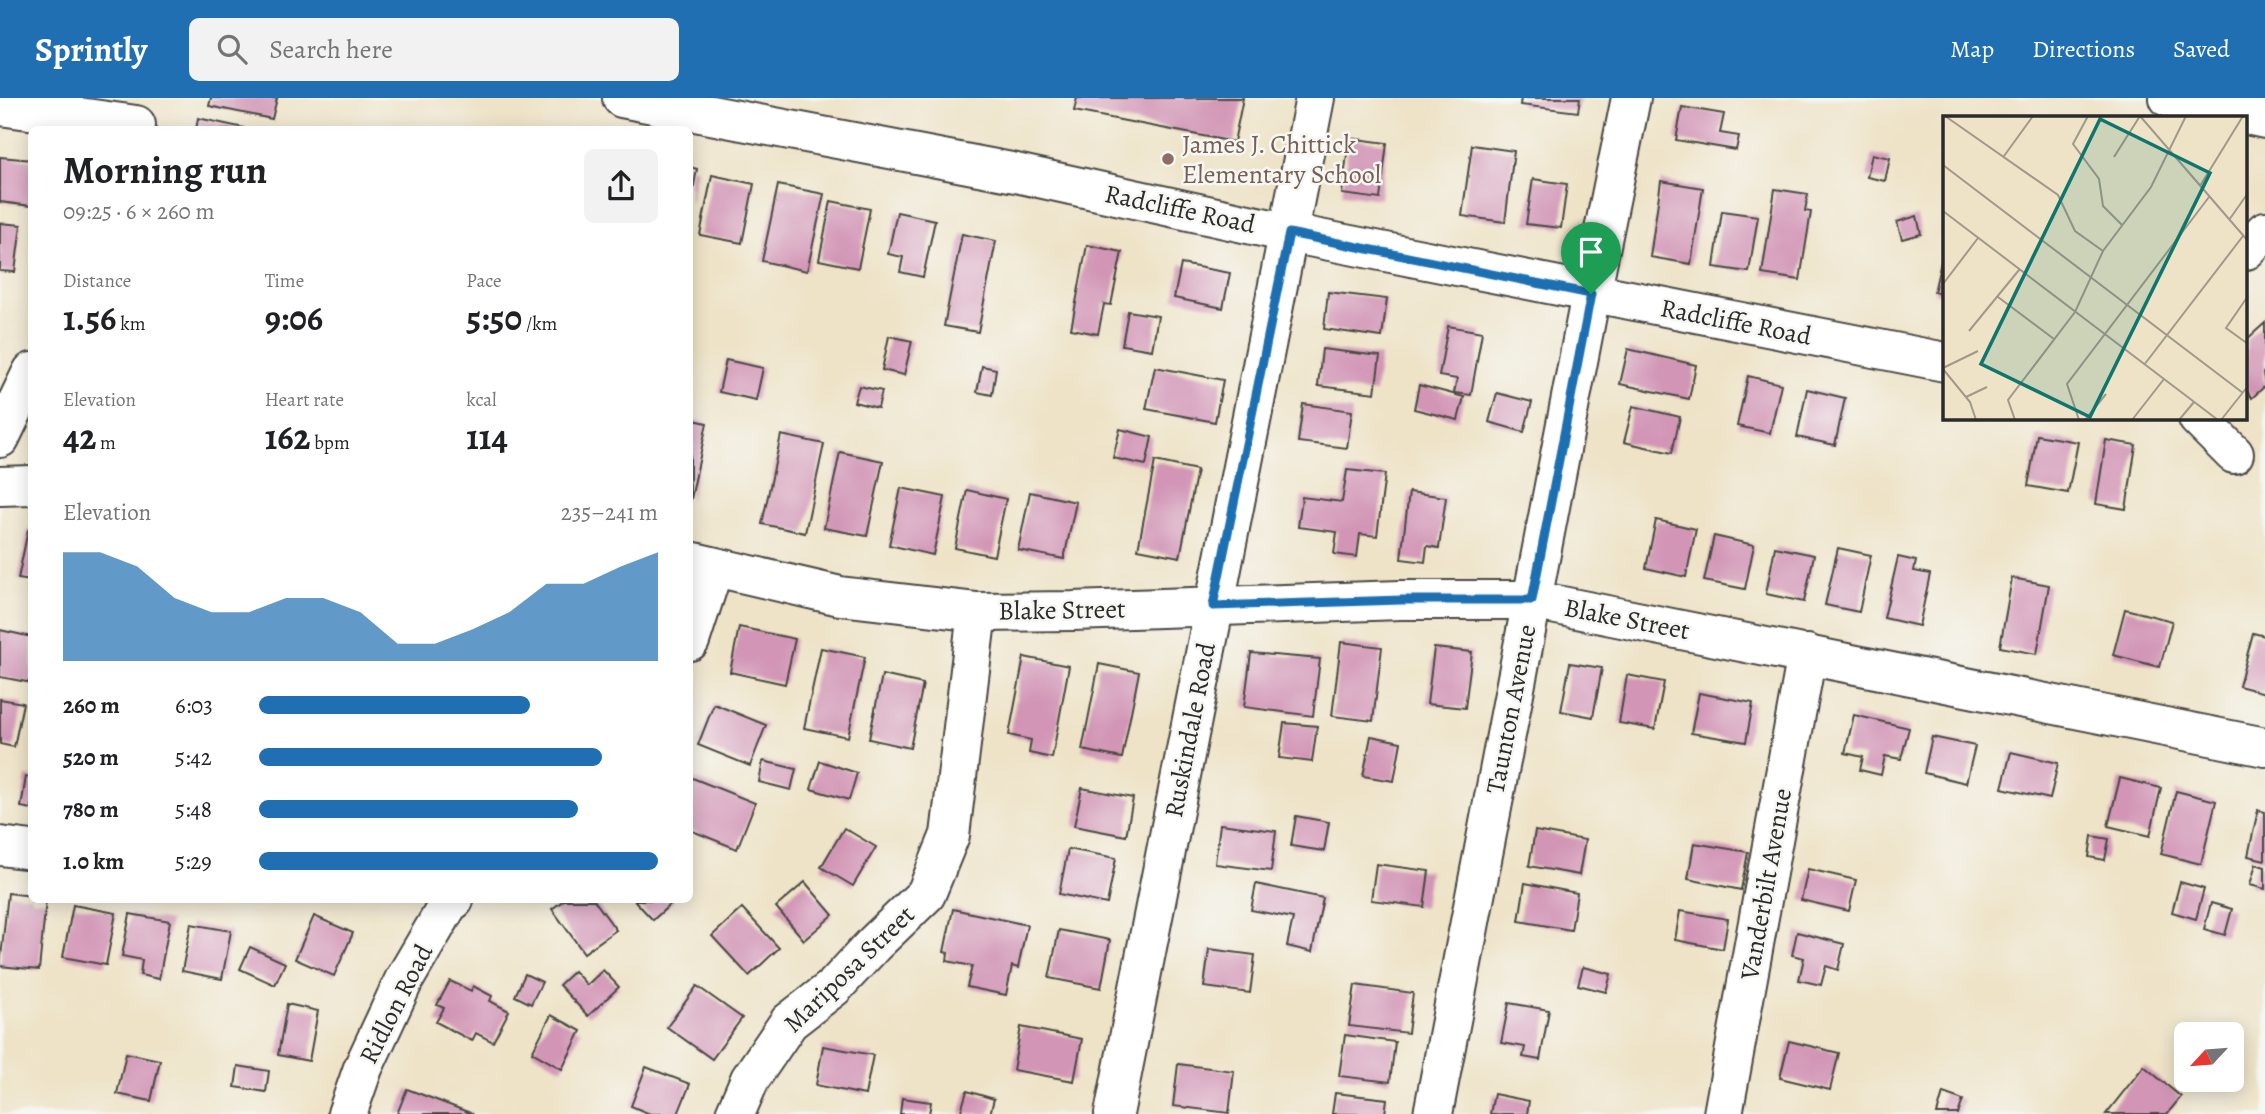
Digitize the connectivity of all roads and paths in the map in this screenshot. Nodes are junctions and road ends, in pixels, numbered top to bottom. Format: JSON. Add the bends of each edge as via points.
{"nodes":[{"id":1,"x":622,"y":98,"type":"edge"},
{"id":2,"x":1315,"y":98,"type":"edge"},
{"id":3,"x":1631,"y":98,"type":"edge"},
{"id":4,"x":2169,"y":98,"type":"edge"},
{"id":5,"x":0,"y":106,"type":"edge"},
{"id":6,"x":140,"y":117,"type":"edge"},
{"id":7,"x":2265,"y":119,"type":"edge"},
{"id":8,"x":2265,"y":231,"type":"edge"},
{"id":9,"x":1289,"y":233,"type":"junction"},
{"id":10,"x":2248,"y":248,"type":"edge"},
{"id":11,"x":1591,"y":294,"type":"junction"},
{"id":12,"x":1943,"y":362,"type":"edge"},
{"id":13,"x":28,"y":380,"type":"edge"},
{"id":14,"x":2200,"y":420,"type":"edge"},
{"id":15,"x":0,"y":438,"type":"edge"},
{"id":16,"x":2234,"y":454,"type":"dead end"},
{"id":17,"x":28,"y":485,"type":"edge"},
{"id":18,"x":0,"y":486,"type":"edge"},
{"id":19,"x":702,"y":564,"type":"edge"},
{"id":20,"x":1532,"y":600,"type":"junction"},
{"id":21,"x":1213,"y":606,"type":"junction"},
{"id":22,"x":977,"y":612,"type":"junction"},
{"id":23,"x":693,"y":622,"type":"edge"},
{"id":24,"x":1807,"y":654,"type":"junction"},
{"id":25,"x":2265,"y":747,"type":"edge"},
{"id":26,"x":0,"y":846,"type":"edge"},
{"id":27,"x":28,"y":850,"type":"edge"},
{"id":28,"x":449,"y":903,"type":"edge"},
{"id":29,"x":347,"y":1114,"type":"edge"},
{"id":30,"x":736,"y":1114,"type":"edge"},
{"id":31,"x":1114,"y":1114,"type":"edge"},
{"id":32,"x":1433,"y":1114,"type":"edge"},
{"id":33,"x":1724,"y":1114,"type":"edge"}],
"edges":[{"from":1,"to":9,"type":"street","name":"Radcliffe Road","via":[[1016,173]]},
{"from":2,"to":9,"type":"street","name":"Ruskindale Road"},
{"from":3,"to":11,"type":"street","name":"Taunton Avenue"},
{"from":4,"to":7,"type":"street"},
{"from":5,"to":6,"type":"street"},
{"from":8,"to":10,"type":"street"},
{"from":9,"to":11,"type":"street","name":"Radcliffe Road"},
{"from":9,"to":21,"type":"street","name":"Ruskindale Road"},
{"from":11,"to":12,"type":"street","name":"Radcliffe Road"},
{"from":11,"to":20,"type":"street","name":"Taunton Avenue"},
{"from":13,"to":15,"type":"street"},
{"from":14,"to":16,"type":"street"},
{"from":17,"to":18,"type":"street"},
{"from":19,"to":22,"type":"street","name":"Blake Street","via":[[840,596]]},
{"from":19,"to":23,"type":"street"},
{"from":20,"to":21,"type":"street","name":"Blake Street"},
{"from":20,"to":24,"type":"street","name":"Blake Street"},
{"from":20,"to":32,"type":"street","name":"Taunton Avenue"},
{"from":21,"to":22,"type":"street","name":"Blake Street"},
{"from":21,"to":31,"type":"street","name":"Ruskindale Road"},
{"from":22,"to":30,"type":"street","name":"Mariposa Street","via":[[950,835],[926,894],[834,987],[789,1022],[750,1079]]},
{"from":24,"to":25,"type":"street","name":"Blake Street"},
{"from":24,"to":33,"type":"street","name":"Vanderbilt Avenue"},
{"from":26,"to":27,"type":"street"},
{"from":28,"to":29,"type":"street","name":"Ridlon Road","via":[[404,980]]}]}
